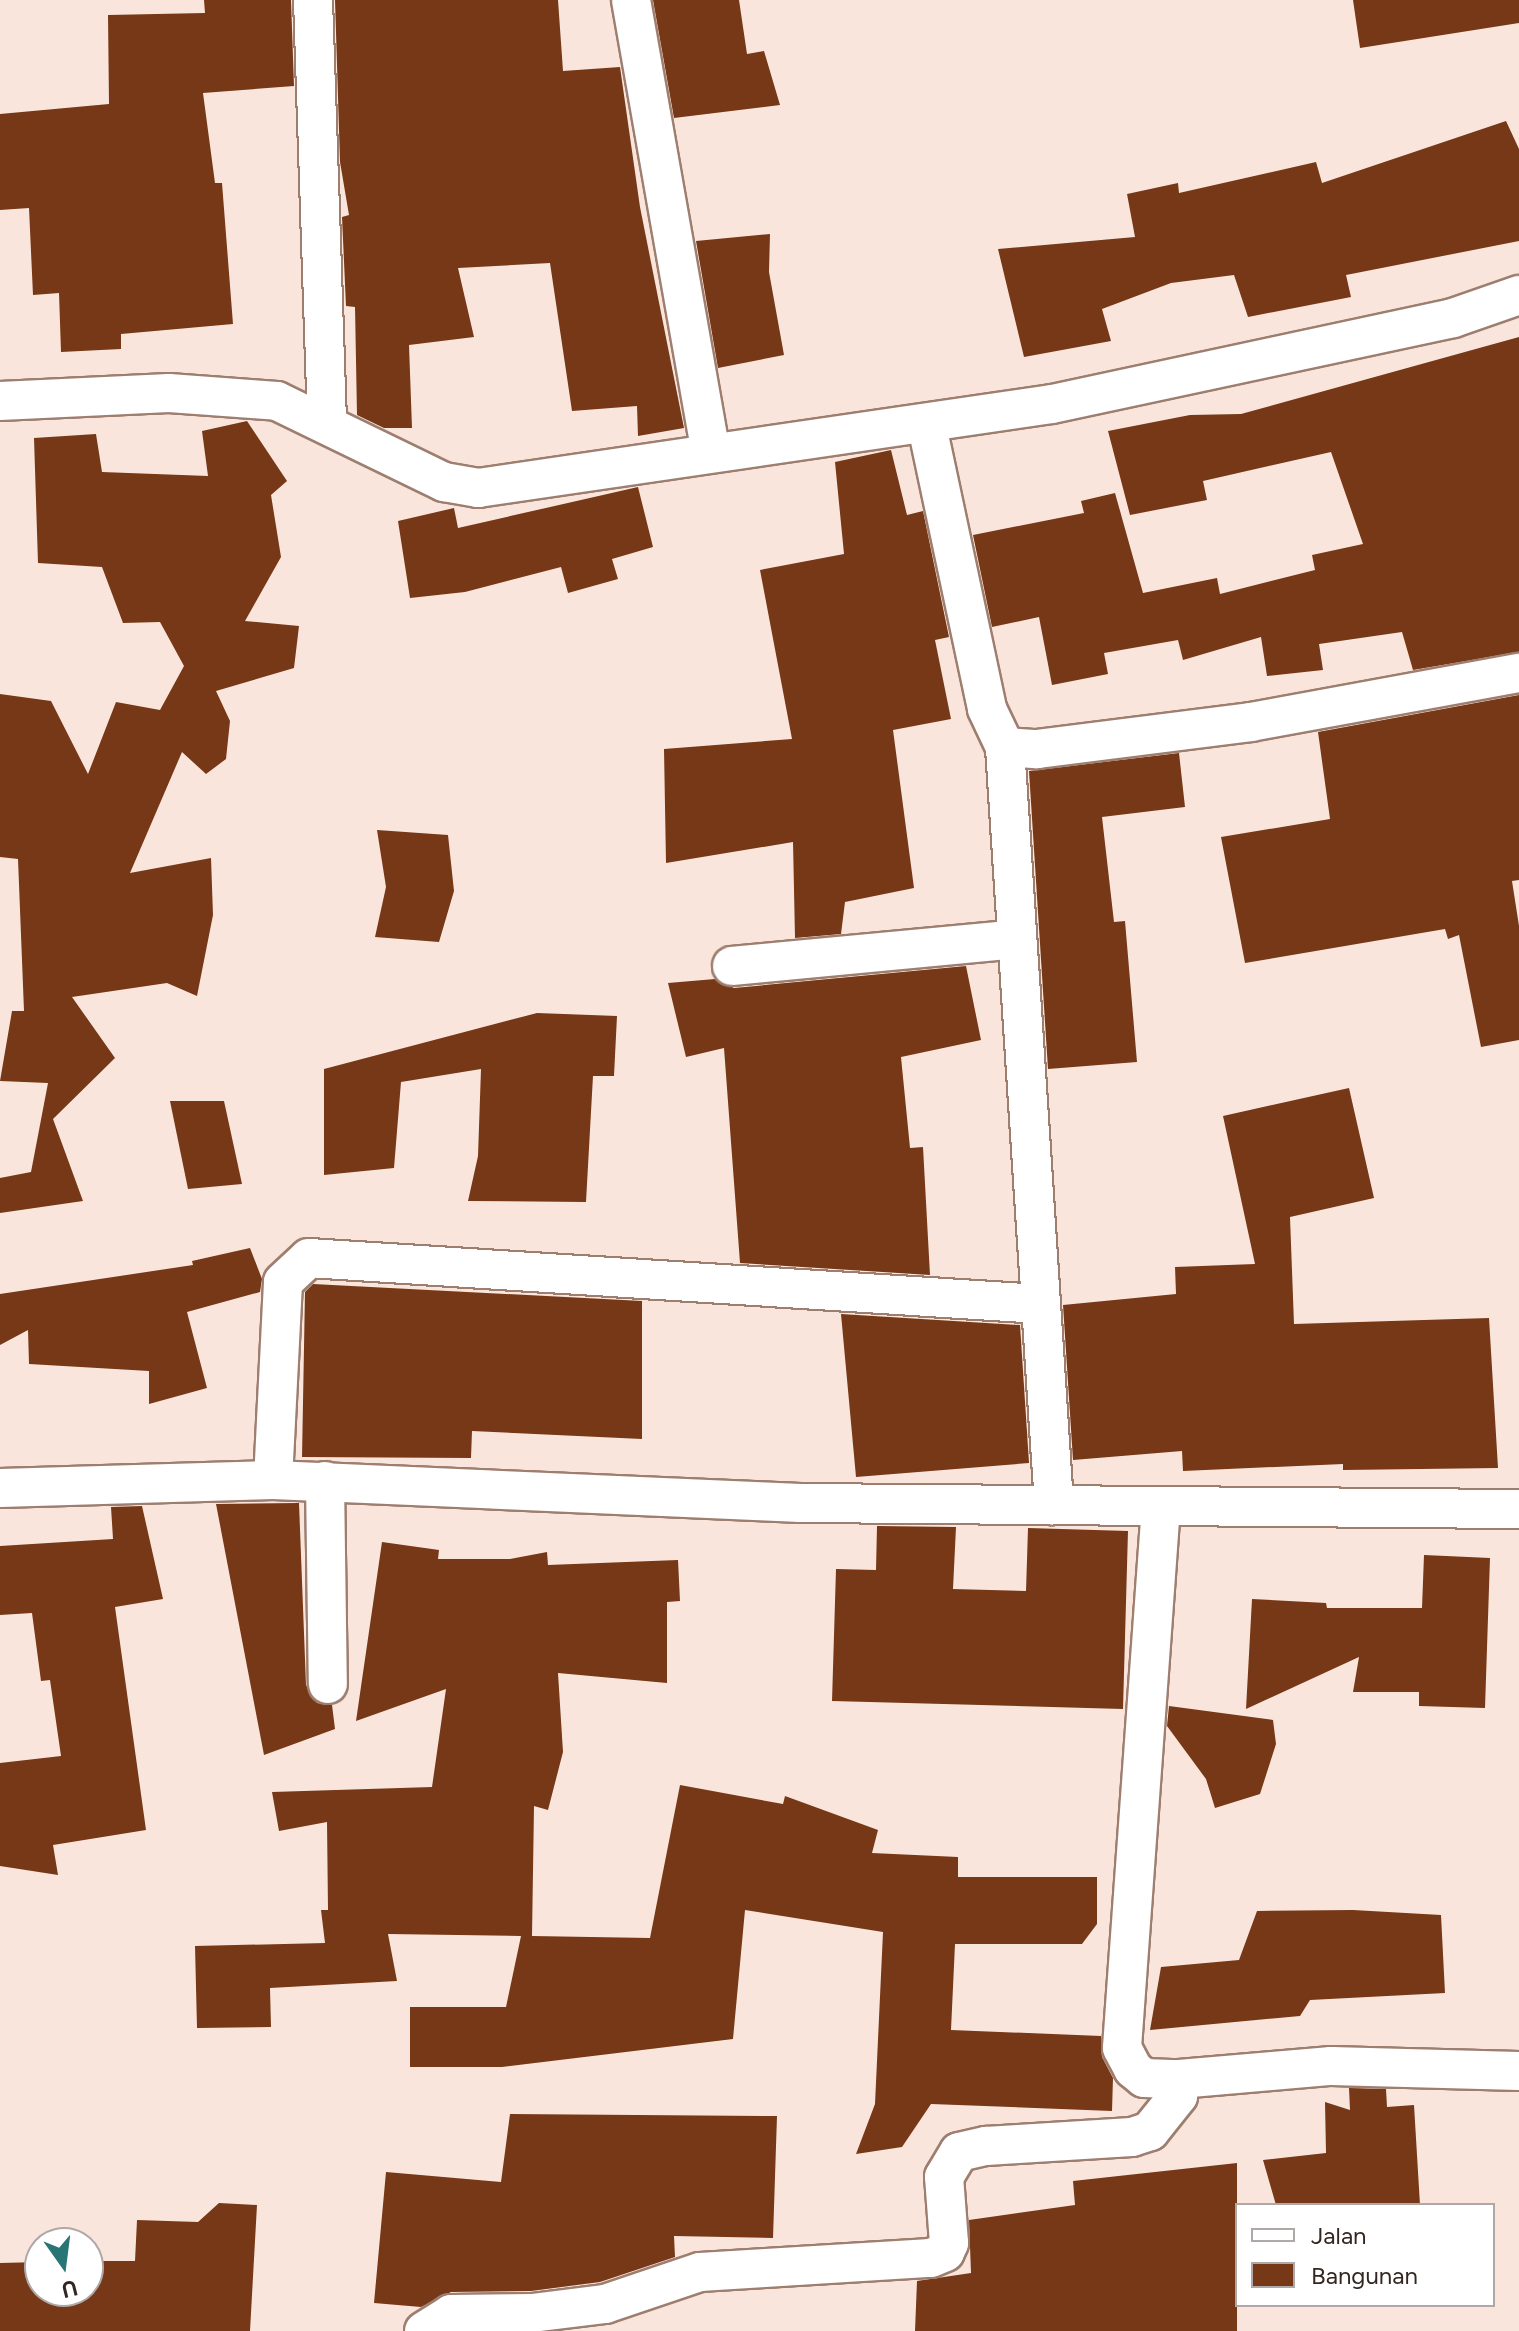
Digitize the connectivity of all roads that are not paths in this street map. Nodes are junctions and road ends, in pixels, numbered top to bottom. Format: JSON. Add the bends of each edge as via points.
{"nodes":[{"id":1,"x":313,"y":0,"type":"edge"},
{"id":2,"x":631,"y":0,"type":"edge"},
{"id":3,"x":1519,"y":295,"type":"edge"},
{"id":4,"x":0,"y":401,"type":"edge"},
{"id":5,"x":327,"y":421,"type":"junction"},
{"id":6,"x":927,"y":426,"type":"junction"},
{"id":7,"x":711,"y":452,"type":"junction"},
{"id":8,"x":1519,"y":673,"type":"edge"},
{"id":9,"x":1005,"y":747,"type":"junction"},
{"id":10,"x":1017,"y":939,"type":"junction"},
{"id":11,"x":732,"y":966,"type":"dead end"},
{"id":12,"x":1041,"y":1304,"type":"junction"},
{"id":13,"x":273,"y":1480,"type":"junction"},
{"id":14,"x":325,"y":1481,"type":"junction"},
{"id":15,"x":0,"y":1488,"type":"edge"},
{"id":16,"x":1054,"y":1505,"type":"junction"},
{"id":17,"x":1161,"y":1506,"type":"junction"},
{"id":18,"x":1519,"y":1509,"type":"edge"},
{"id":19,"x":328,"y":1684,"type":"dead end"},
{"id":20,"x":1519,"y":2071,"type":"edge"},
{"id":21,"x":1179,"y":2079,"type":"junction"},
{"id":22,"x":424,"y":2331,"type":"edge"}],
"edges":[{"from":1,"to":5,"type":"street"},
{"from":2,"to":7,"type":"street"},
{"from":3,"to":6,"type":"street","via":[[1453,318]]},
{"from":4,"to":5,"type":"street","via":[[169,393],[277,401]]},
{"from":5,"to":7,"type":"street","via":[[444,482],[478,488]]},
{"from":6,"to":7,"type":"street"},
{"from":6,"to":9,"type":"street","via":[[987,709]]},
{"from":8,"to":9,"type":"street","via":[[1251,722],[1037,749]]},
{"from":9,"to":10,"type":"street"},
{"from":10,"to":11,"type":"street"},
{"from":10,"to":12,"type":"street"},
{"from":12,"to":13,"type":"street","via":[[309,1258],[283,1282]]},
{"from":12,"to":16,"type":"street"},
{"from":13,"to":14,"type":"street"},
{"from":13,"to":15,"type":"street"},
{"from":14,"to":16,"type":"street","via":[[800,1503]]},
{"from":14,"to":19,"type":"street"},
{"from":16,"to":17,"type":"street"},
{"from":17,"to":18,"type":"street"},
{"from":17,"to":21,"type":"street","via":[[1122,2048],[1144,2078]]},
{"from":20,"to":21,"type":"street","via":[[1331,2066]]},
{"from":21,"to":22,"type":"street","via":[[1178,2096],[1150,2131],[1093,2142],[959,2152],[944,2177],[949,2243],[945,2252],[931,2258],[700,2272],[605,2304],[532,2313],[451,2314]]}]}
